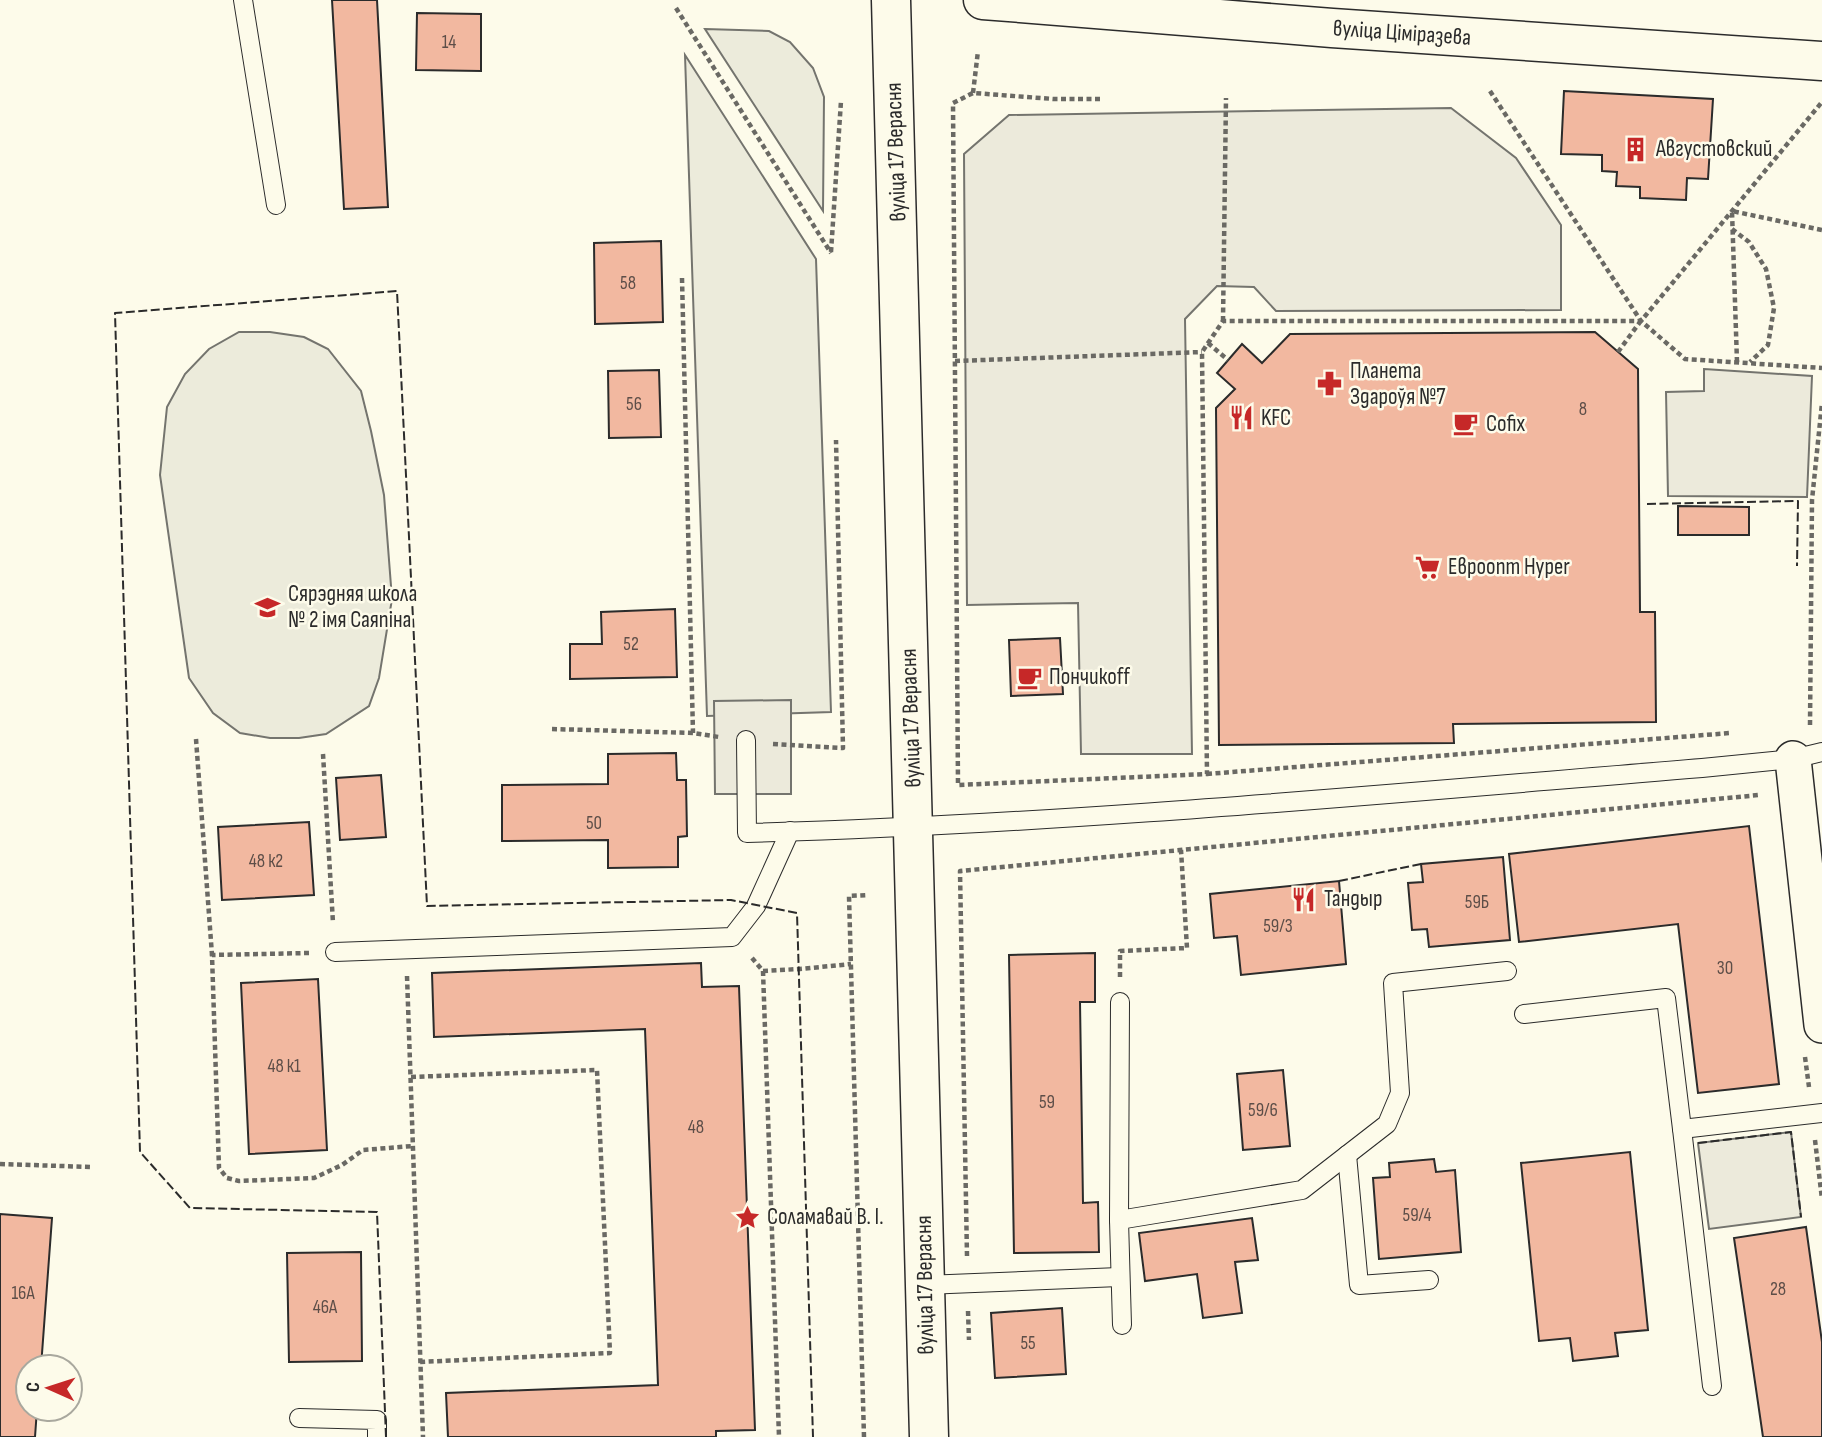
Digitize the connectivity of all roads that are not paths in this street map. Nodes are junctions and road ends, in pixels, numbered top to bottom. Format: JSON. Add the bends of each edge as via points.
{"nodes":[{"id":1,"x":243,"y":0,"type":"edge"},
{"id":2,"x":891,"y":0,"type":"edge"},
{"id":3,"x":983,"y":0,"type":"edge"},
{"id":4,"x":1822,"y":61,"type":"edge"},
{"id":5,"x":276,"y":205,"type":"dead end"},
{"id":6,"x":746,"y":740,"type":"dead end"},
{"id":7,"x":1803,"y":767,"type":"edge"},
{"id":8,"x":914,"y":827,"type":"junction"},
{"id":9,"x":790,"y":831,"type":"junction"},
{"id":10,"x":335,"y":952,"type":"road end"},
{"id":11,"x":1507,"y":971,"type":"dead end"},
{"id":12,"x":1120,"y":1002,"type":"dead end"},
{"id":13,"x":1524,"y":1014,"type":"dead end"},
{"id":14,"x":1822,"y":1026,"type":"edge"},
{"id":15,"x":1822,"y":1113,"type":"edge"},
{"id":16,"x":1682,"y":1129,"type":"junction"},
{"id":17,"x":1347,"y":1155,"type":"junction"},
{"id":18,"x":1119,"y":1220,"type":"junction"},
{"id":19,"x":1119,"y":1276,"type":"junction"},
{"id":20,"x":1429,"y":1280,"type":"dead end"},
{"id":21,"x":925,"y":1286,"type":"junction"},
{"id":22,"x":1122,"y":1325,"type":"dead end"},
{"id":23,"x":1712,"y":1386,"type":"dead end"},
{"id":24,"x":299,"y":1419,"type":"dead end"},
{"id":25,"x":377,"y":1437,"type":"edge"},
{"id":26,"x":929,"y":1437,"type":"edge"}],
"edges":[{"from":1,"to":5,"type":"lane"},
{"from":2,"to":8,"type":"street","name":"вуліца 17 Верасня"},
{"from":3,"to":4,"type":"street","name":"вуліца Ціміразева"},
{"from":6,"to":9,"type":"lane","via":[[747,833]]},
{"from":7,"to":8,"type":"lane"},
{"from":7,"to":14,"type":"street"},
{"from":8,"to":9,"type":"lane"},
{"from":8,"to":21,"type":"street","name":"вуліца 17 Верасня"},
{"from":9,"to":10,"type":"lane","via":[[756,906],[732,937]]},
{"from":11,"to":17,"type":"lane","via":[[1393,983],[1400,1093],[1387,1124]]},
{"from":12,"to":18,"type":"lane"},
{"from":13,"to":16,"type":"lane","via":[[1666,998]]},
{"from":15,"to":16,"type":"lane"},
{"from":16,"to":23,"type":"lane"},
{"from":17,"to":18,"type":"lane","via":[[1302,1190]]},
{"from":17,"to":20,"type":"lane","via":[[1359,1285]]},
{"from":18,"to":19,"type":"lane"},
{"from":19,"to":21,"type":"lane"},
{"from":19,"to":22,"type":"lane"},
{"from":21,"to":26,"type":"street","name":"вуліца 17 Верасня"},
{"from":24,"to":25,"type":"lane","via":[[377,1420]]}]}
